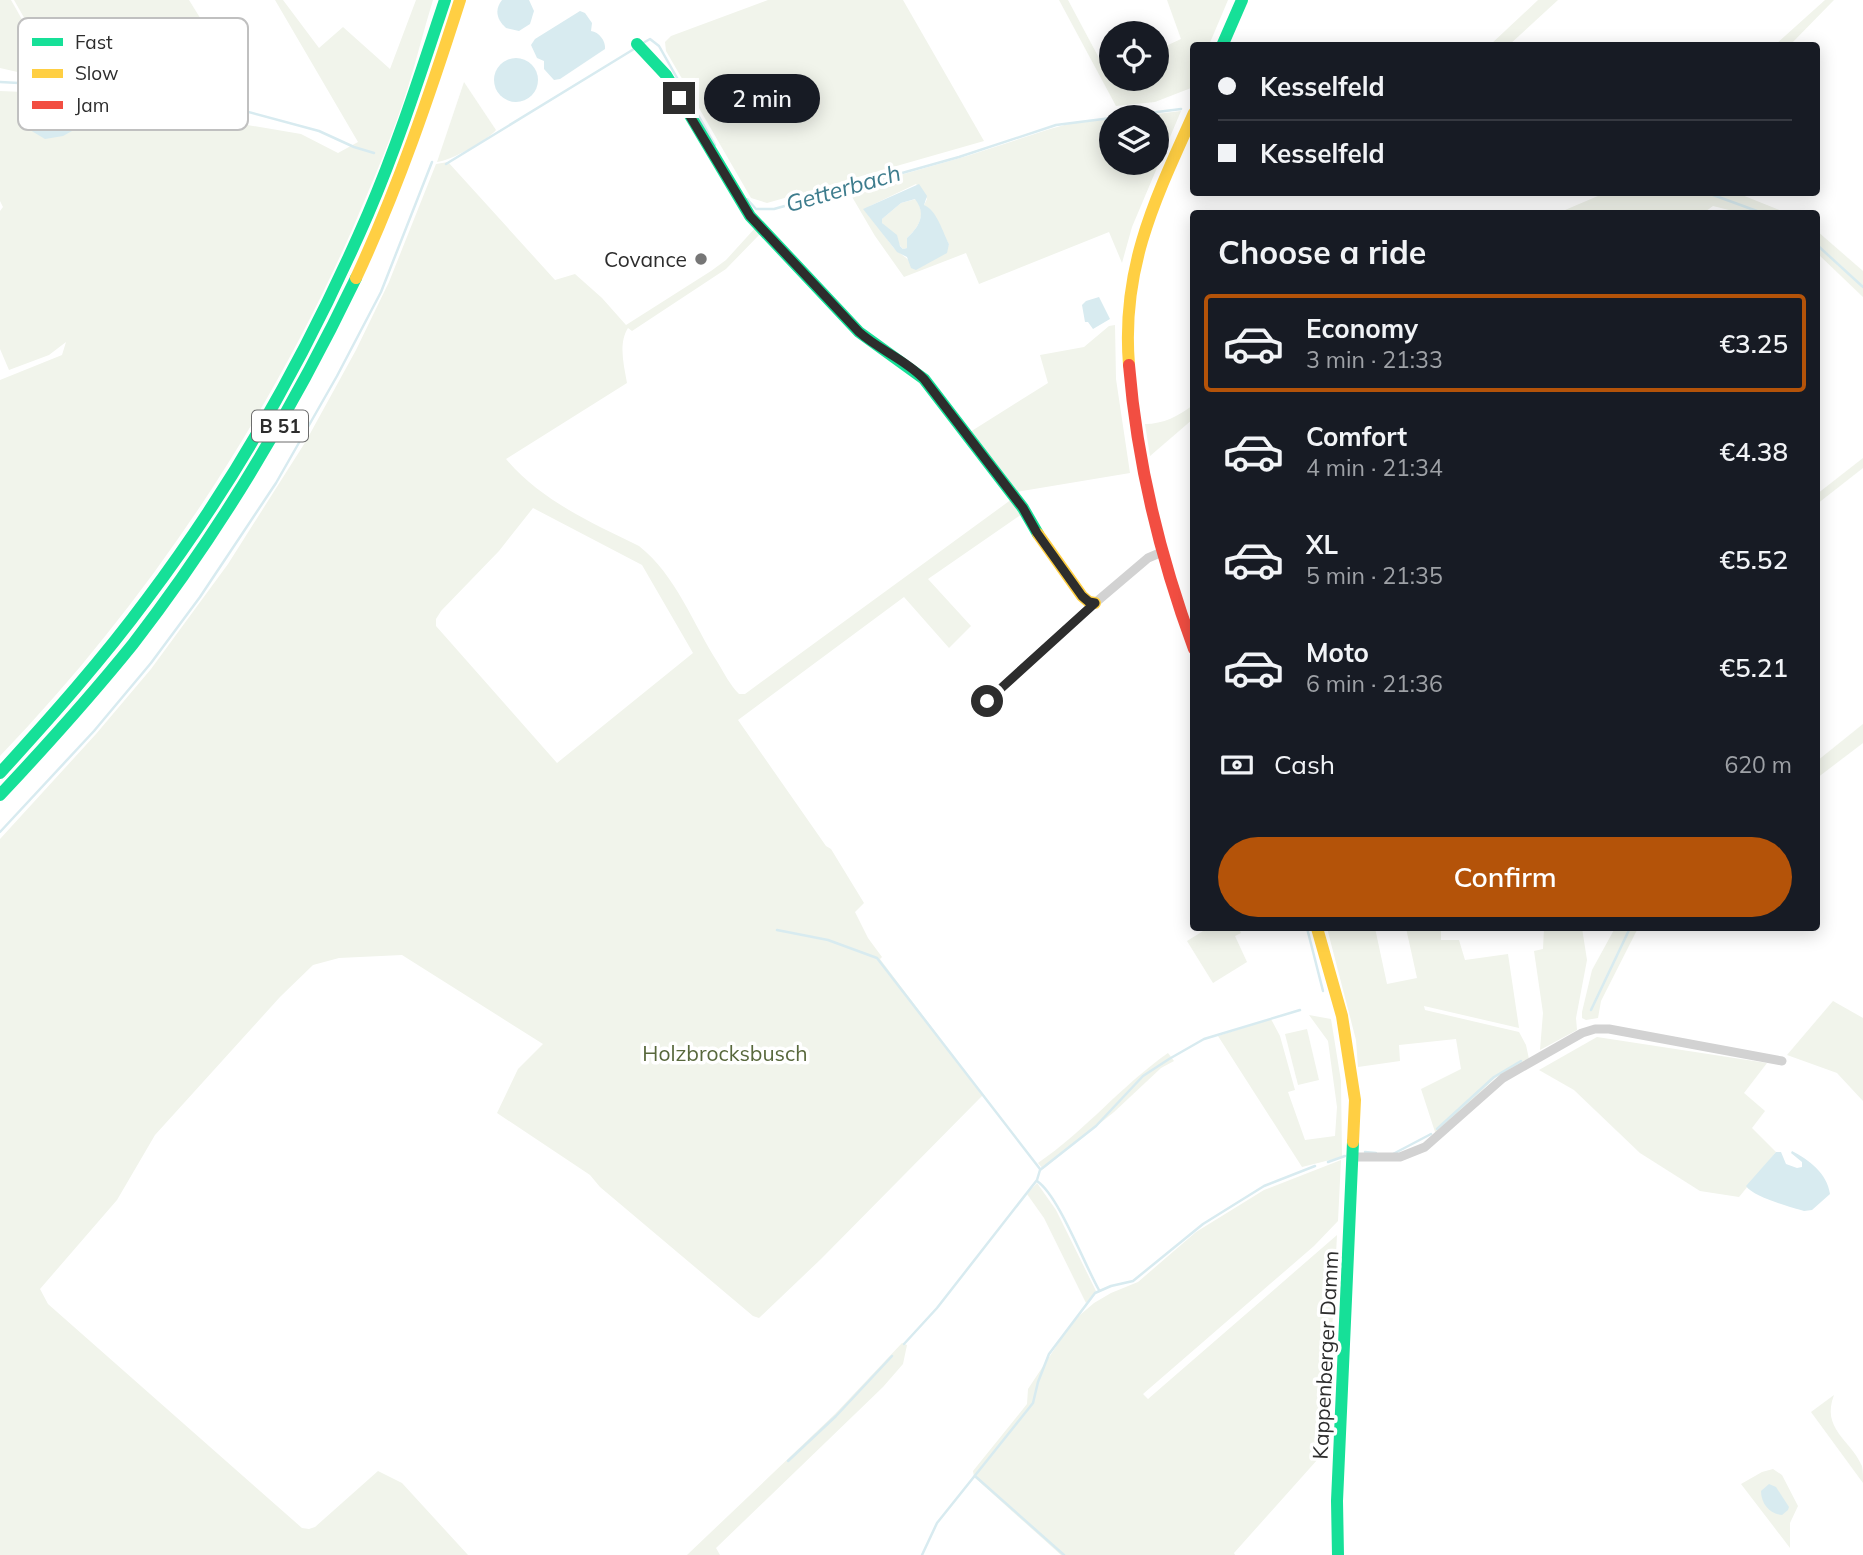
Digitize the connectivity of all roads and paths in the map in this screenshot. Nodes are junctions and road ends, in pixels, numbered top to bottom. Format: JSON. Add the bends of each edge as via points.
{"nodes":[{"id":1,"x":445,"y":0,"type":"edge"},
{"id":2,"x":460,"y":0,"type":"edge"},
{"id":3,"x":1242,"y":0,"type":"edge"},
{"id":4,"x":1224,"y":42,"type":"edge"},
{"id":5,"x":639,"y":46,"type":"dead end"},
{"id":6,"x":1190,"y":122,"type":"edge"},
{"id":7,"x":1162,"y":552,"type":"junction"},
{"id":8,"x":1095,"y":603,"type":"junction"},
{"id":9,"x":1190,"y":637,"type":"edge"},
{"id":10,"x":987,"y":701,"type":"dead end"},
{"id":11,"x":0,"y":773,"type":"edge"},
{"id":12,"x":0,"y":795,"type":"edge"},
{"id":13,"x":1318,"y":931,"type":"edge"},
{"id":14,"x":1782,"y":1061,"type":"dead end"},
{"id":15,"x":1354,"y":1157,"type":"junction"},
{"id":16,"x":1338,"y":1555,"type":"edge"}],
"edges":[{"from":1,"to":11,"type":"main road","number":"B 51","via":[[377,197],[267,420],[150,595],[84,680]]},
{"from":2,"to":12,"type":"main road","number":"B 51","via":[[394,193],[356,281],[283,422],[209,539],[133,643]]},
{"from":3,"to":4,"type":"main road"},
{"from":5,"to":8,"type":"main road","via":[[666,75],[754,221],[859,332],[924,379],[1023,508],[1082,596]]},
{"from":6,"to":7,"type":"main road","via":[[1147,220],[1129,300],[1133,405]]},
{"from":7,"to":8,"type":"street","via":[[1148,558]]},
{"from":7,"to":9,"type":"main road"},
{"from":8,"to":10,"type":"street"},
{"from":13,"to":15,"type":"main road","name":"Kappenberger Damm","via":[[1352,1072]]},
{"from":14,"to":15,"type":"street","via":[[1595,1029],[1503,1078],[1425,1147],[1400,1157]]},
{"from":15,"to":16,"type":"main road","name":"Kappenberger Damm","via":[[1336,1501]]}]}
